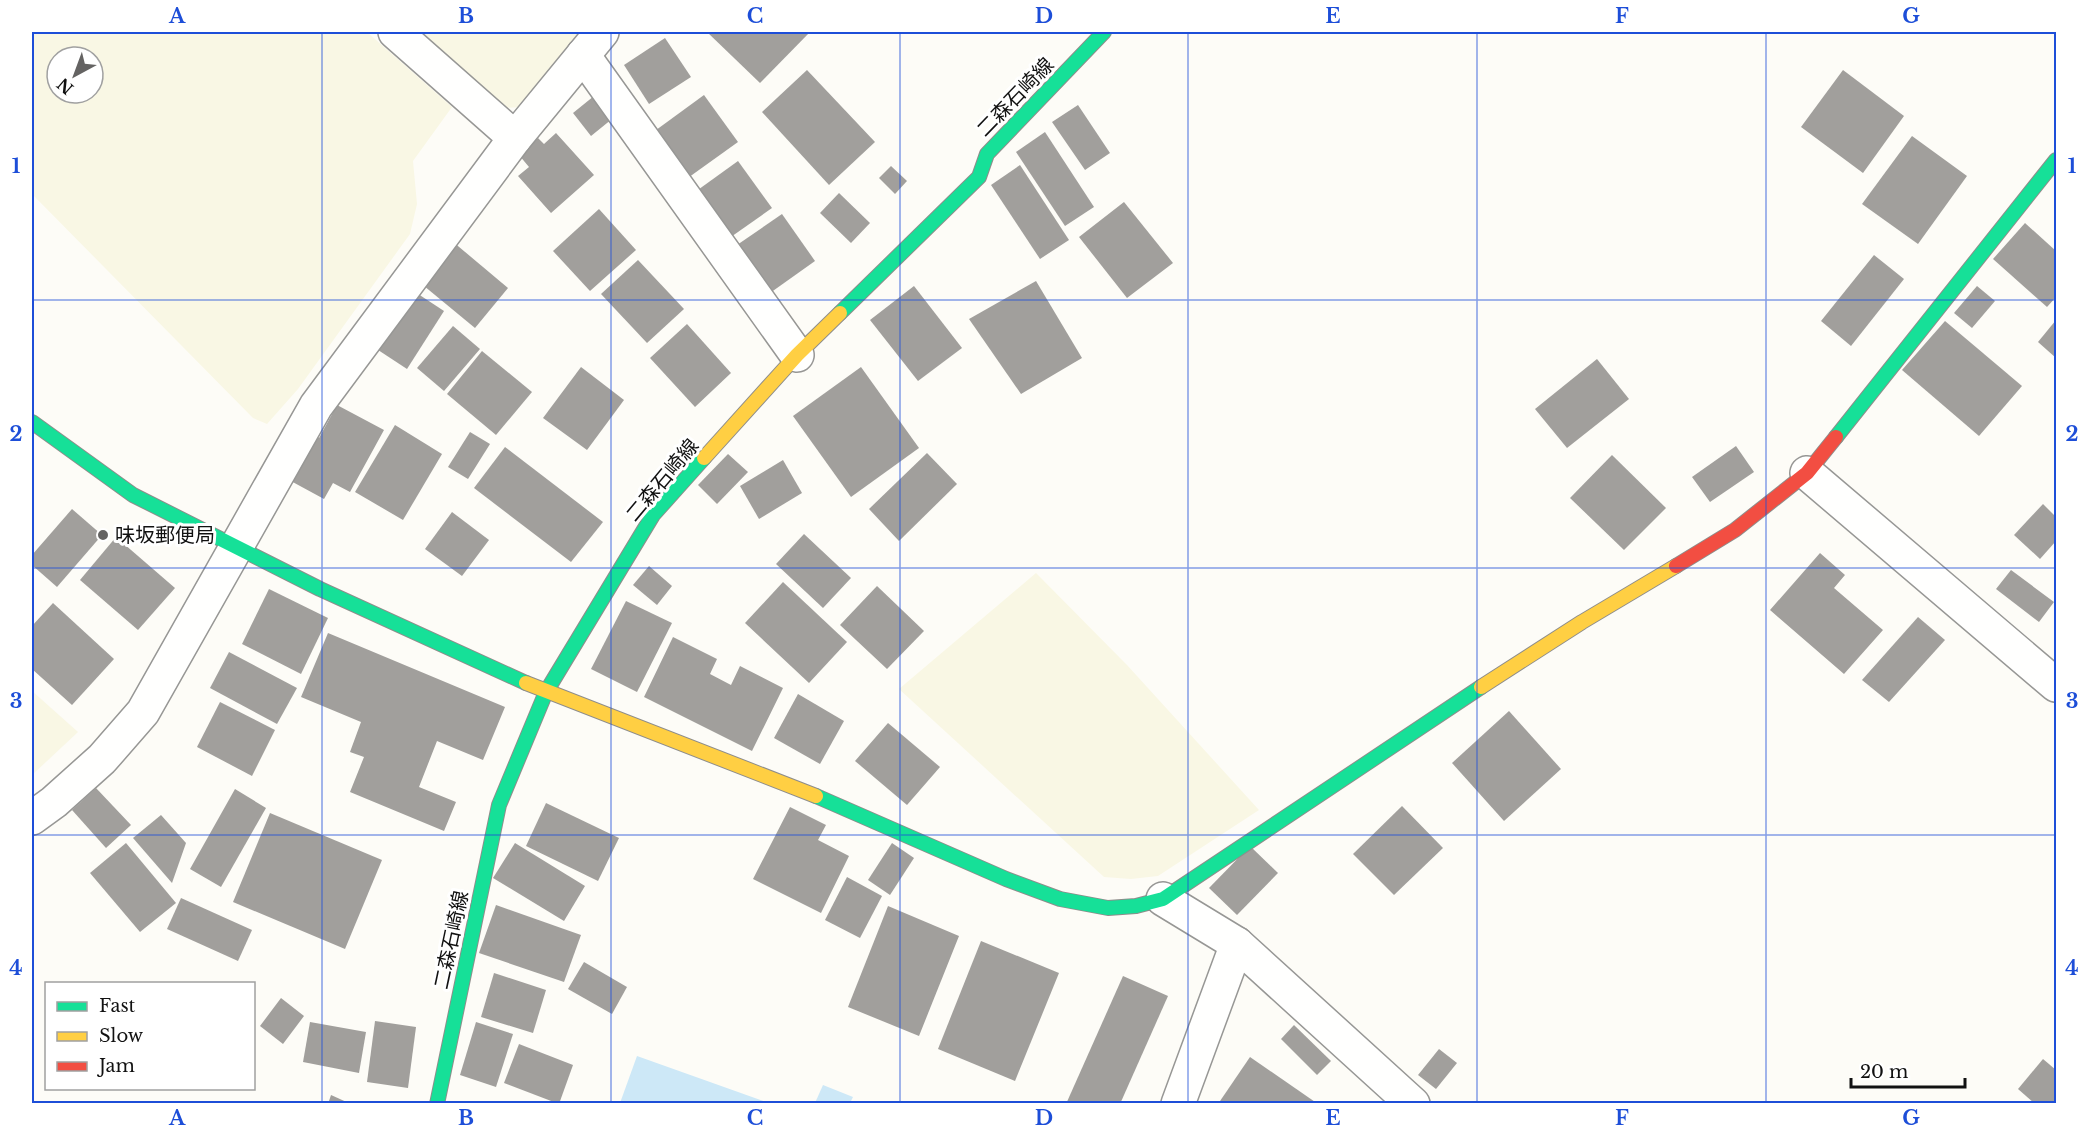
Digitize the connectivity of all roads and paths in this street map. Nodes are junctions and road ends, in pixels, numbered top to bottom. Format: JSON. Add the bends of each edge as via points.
{"nodes":[{"id":1,"x":394,"y":32,"type":"edge"},
{"id":2,"x":1104,"y":32,"type":"edge"},
{"id":3,"x":592,"y":43,"type":"edge"},
{"id":4,"x":515,"y":138,"type":"junction"},
{"id":5,"x":2056,"y":160,"type":"edge"},
{"id":6,"x":797,"y":355,"type":"junction"},
{"id":7,"x":32,"y":422,"type":"edge"},
{"id":8,"x":1807,"y":473,"type":"junction"},
{"id":9,"x":234,"y":548,"type":"junction"},
{"id":10,"x":2056,"y":686,"type":"edge"},
{"id":11,"x":546,"y":692,"type":"junction"},
{"id":12,"x":32,"y":818,"type":"edge"},
{"id":13,"x":1163,"y":899,"type":"junction"},
{"id":14,"x":1237,"y":944,"type":"junction"},
{"id":15,"x":437,"y":1104,"type":"edge"},
{"id":16,"x":1178,"y":1104,"type":"edge"},
{"id":17,"x":1413,"y":1104,"type":"edge"}],
"edges":[{"from":1,"to":4,"type":"street"},
{"from":2,"to":6,"type":"street","name":"二森石崎線","via":[[987,154],[979,177]]},
{"from":3,"to":4,"type":"street"},
{"from":3,"to":6,"type":"street"},
{"from":4,"to":9,"type":"street","via":[[316,406]]},
{"from":5,"to":8,"type":"street"},
{"from":6,"to":11,"type":"street","name":"二森石崎線","via":[[653,514]]},
{"from":7,"to":9,"type":"street","via":[[132,495]]},
{"from":8,"to":10,"type":"street"},
{"from":8,"to":13,"type":"street","via":[[1735,531],[1462,699]]},
{"from":9,"to":11,"type":"street"},
{"from":9,"to":12,"type":"street","via":[[142,712],[102,759]]},
{"from":11,"to":13,"type":"street","via":[[824,799],[1060,899],[1108,908]]},
{"from":11,"to":15,"type":"street","name":"二森石崎線","via":[[499,805]]},
{"from":13,"to":14,"type":"street"},
{"from":14,"to":16,"type":"street"},
{"from":14,"to":17,"type":"street"}]}
